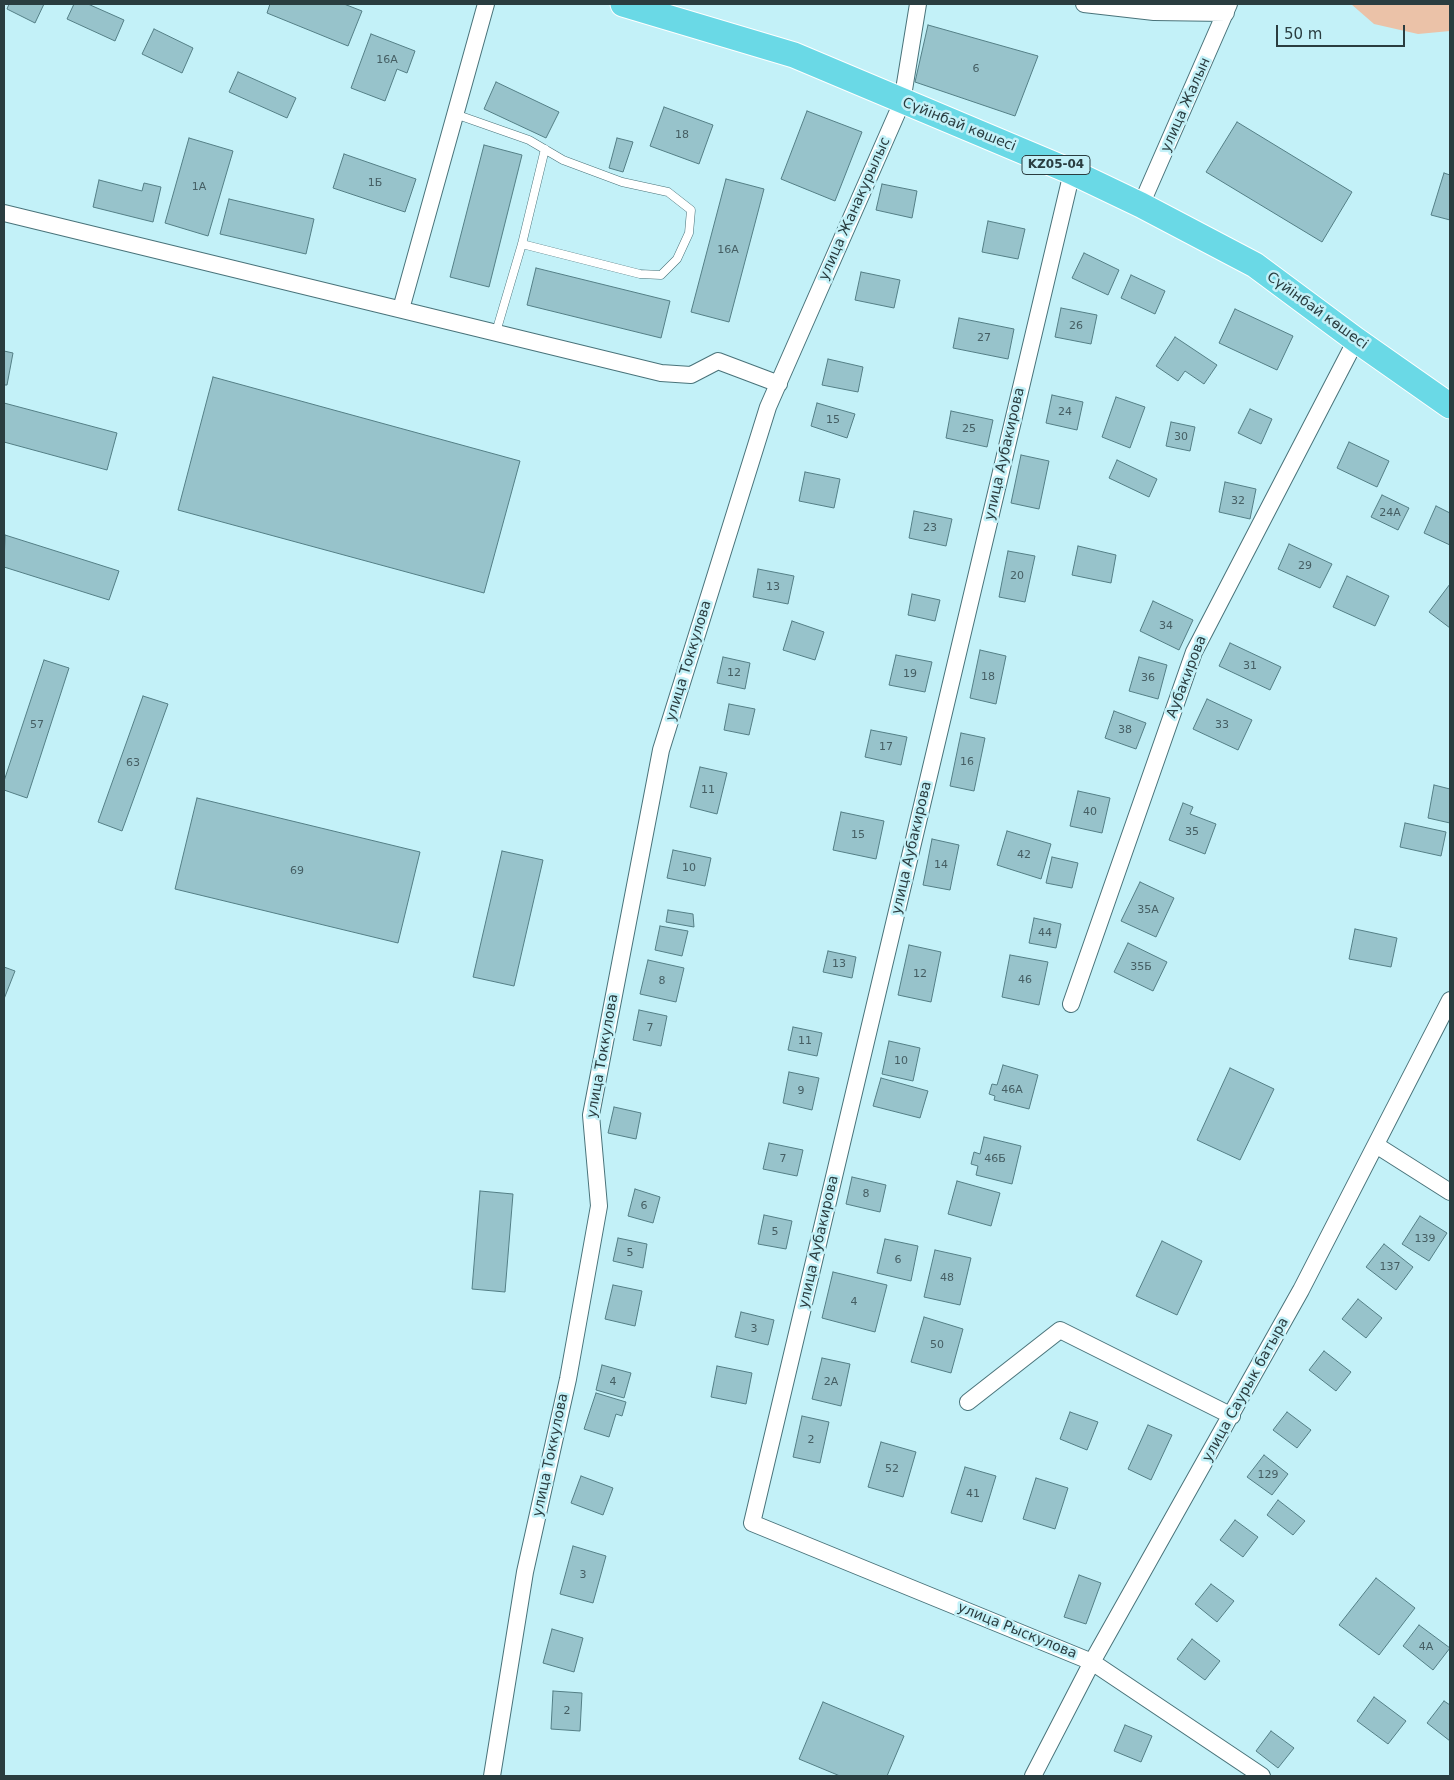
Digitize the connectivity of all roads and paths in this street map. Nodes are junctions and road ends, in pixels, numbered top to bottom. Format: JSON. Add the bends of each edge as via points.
{"nodes":[{"id":1,"x":486,"y":4,"type":"edge"},
{"id":2,"x":623,"y":4,"type":"edge"},
{"id":3,"x":918,"y":4,"type":"edge"},
{"id":4,"x":1084,"y":4,"type":"edge"},
{"id":5,"x":1228,"y":8,"type":"edge"},
{"id":6,"x":902,"y":102,"type":"junction"},
{"id":7,"x":456,"y":114,"type":"junction"},
{"id":8,"x":546,"y":149,"type":"junction"},
{"id":9,"x":1072,"y":172,"type":"junction"},
{"id":10,"x":1141,"y":205,"type":"junction"},
{"id":11,"x":4,"y":213,"type":"edge"},
{"id":12,"x":522,"y":244,"type":"junction"},
{"id":13,"x":401,"y":310,"type":"junction"},
{"id":14,"x":496,"y":332,"type":"junction"},
{"id":15,"x":1356,"y":340,"type":"junction"},
{"id":16,"x":779,"y":384,"type":"junction"},
{"id":17,"x":1450,"y":406,"type":"edge"},
{"id":18,"x":768,"y":407,"type":"joint"},
{"id":19,"x":1450,"y":1000,"type":"edge"},
{"id":20,"x":1071,"y":1004,"type":"dead end"},
{"id":21,"x":1376,"y":1144,"type":"junction"},
{"id":22,"x":1450,"y":1192,"type":"edge"},
{"id":23,"x":968,"y":1402,"type":"dead end"},
{"id":24,"x":1232,"y":1416,"type":"junction"},
{"id":25,"x":752,"y":1523,"type":"joint"},
{"id":26,"x":1092,"y":1662,"type":"junction"},
{"id":27,"x":492,"y":1776,"type":"edge"},
{"id":28,"x":1033,"y":1776,"type":"edge"},
{"id":29,"x":1262,"y":1776,"type":"edge"}],
"edges":[{"from":1,"to":7,"type":"street"},
{"from":2,"to":6,"type":"main road","name":"Сүйінбай көшесі","number":"KZ05-04","via":[[794,55]]},
{"from":3,"to":6,"type":"street","name":"улица Жанакурылыс"},
{"from":4,"to":5,"type":"street","via":[[1154,12]]},
{"from":5,"to":10,"type":"street","name":"улица Жалын"},
{"from":6,"to":9,"type":"main road","name":"Сүйінбай көшесі","number":"KZ05-04"},
{"from":6,"to":16,"type":"street","name":"улица Жанакурылыс"},
{"from":7,"to":8,"type":"lane"},
{"from":7,"to":13,"type":"street"},
{"from":8,"to":12,"type":"lane"},
{"from":8,"to":12,"type":"lane","via":[[563,160],[622,182],[668,192],[691,210],[689,233],[677,258],[661,275],[640,274]]},
{"from":9,"to":10,"type":"main road","name":"Сүйінбай көшесі","number":"KZ05-04"},
{"from":9,"to":25,"type":"street","name":"улица Аубакирова"},
{"from":10,"to":15,"type":"main road","name":"Сүйінбай көшесі","number":"KZ05-04","via":[[1255,266]]},
{"from":11,"to":13,"type":"street"},
{"from":12,"to":14,"type":"lane"},
{"from":13,"to":14,"type":"street"},
{"from":14,"to":16,"type":"street","via":[[661,373],[691,375],[718,361]]},
{"from":15,"to":17,"type":"main road","name":"Сүйінбай көшесі","number":"KZ05-04"},
{"from":15,"to":20,"type":"street","name":"Аубакирова","via":[[1194,652]]},
{"from":16,"to":18,"type":"street","name":"улица Жанакурылыс"},
{"from":18,"to":27,"type":"street","name":"улица Токкулова","via":[[661,750],[590,1115],[599,1206],[568,1379],[525,1572]]},
{"from":19,"to":21,"type":"street","name":"улица Саурык батыра"},
{"from":21,"to":22,"type":"street"},
{"from":21,"to":24,"type":"street","name":"улица Саурык батыра"},
{"from":23,"to":24,"type":"street","via":[[1060,1330]]},
{"from":24,"to":26,"type":"street","name":"улица Саурык батыра"},
{"from":25,"to":26,"type":"street","name":"улица Рыскулова"},
{"from":26,"to":28,"type":"street","name":"улица Саурык батыра"},
{"from":26,"to":29,"type":"street","name":"улица Рыскулова"}]}
